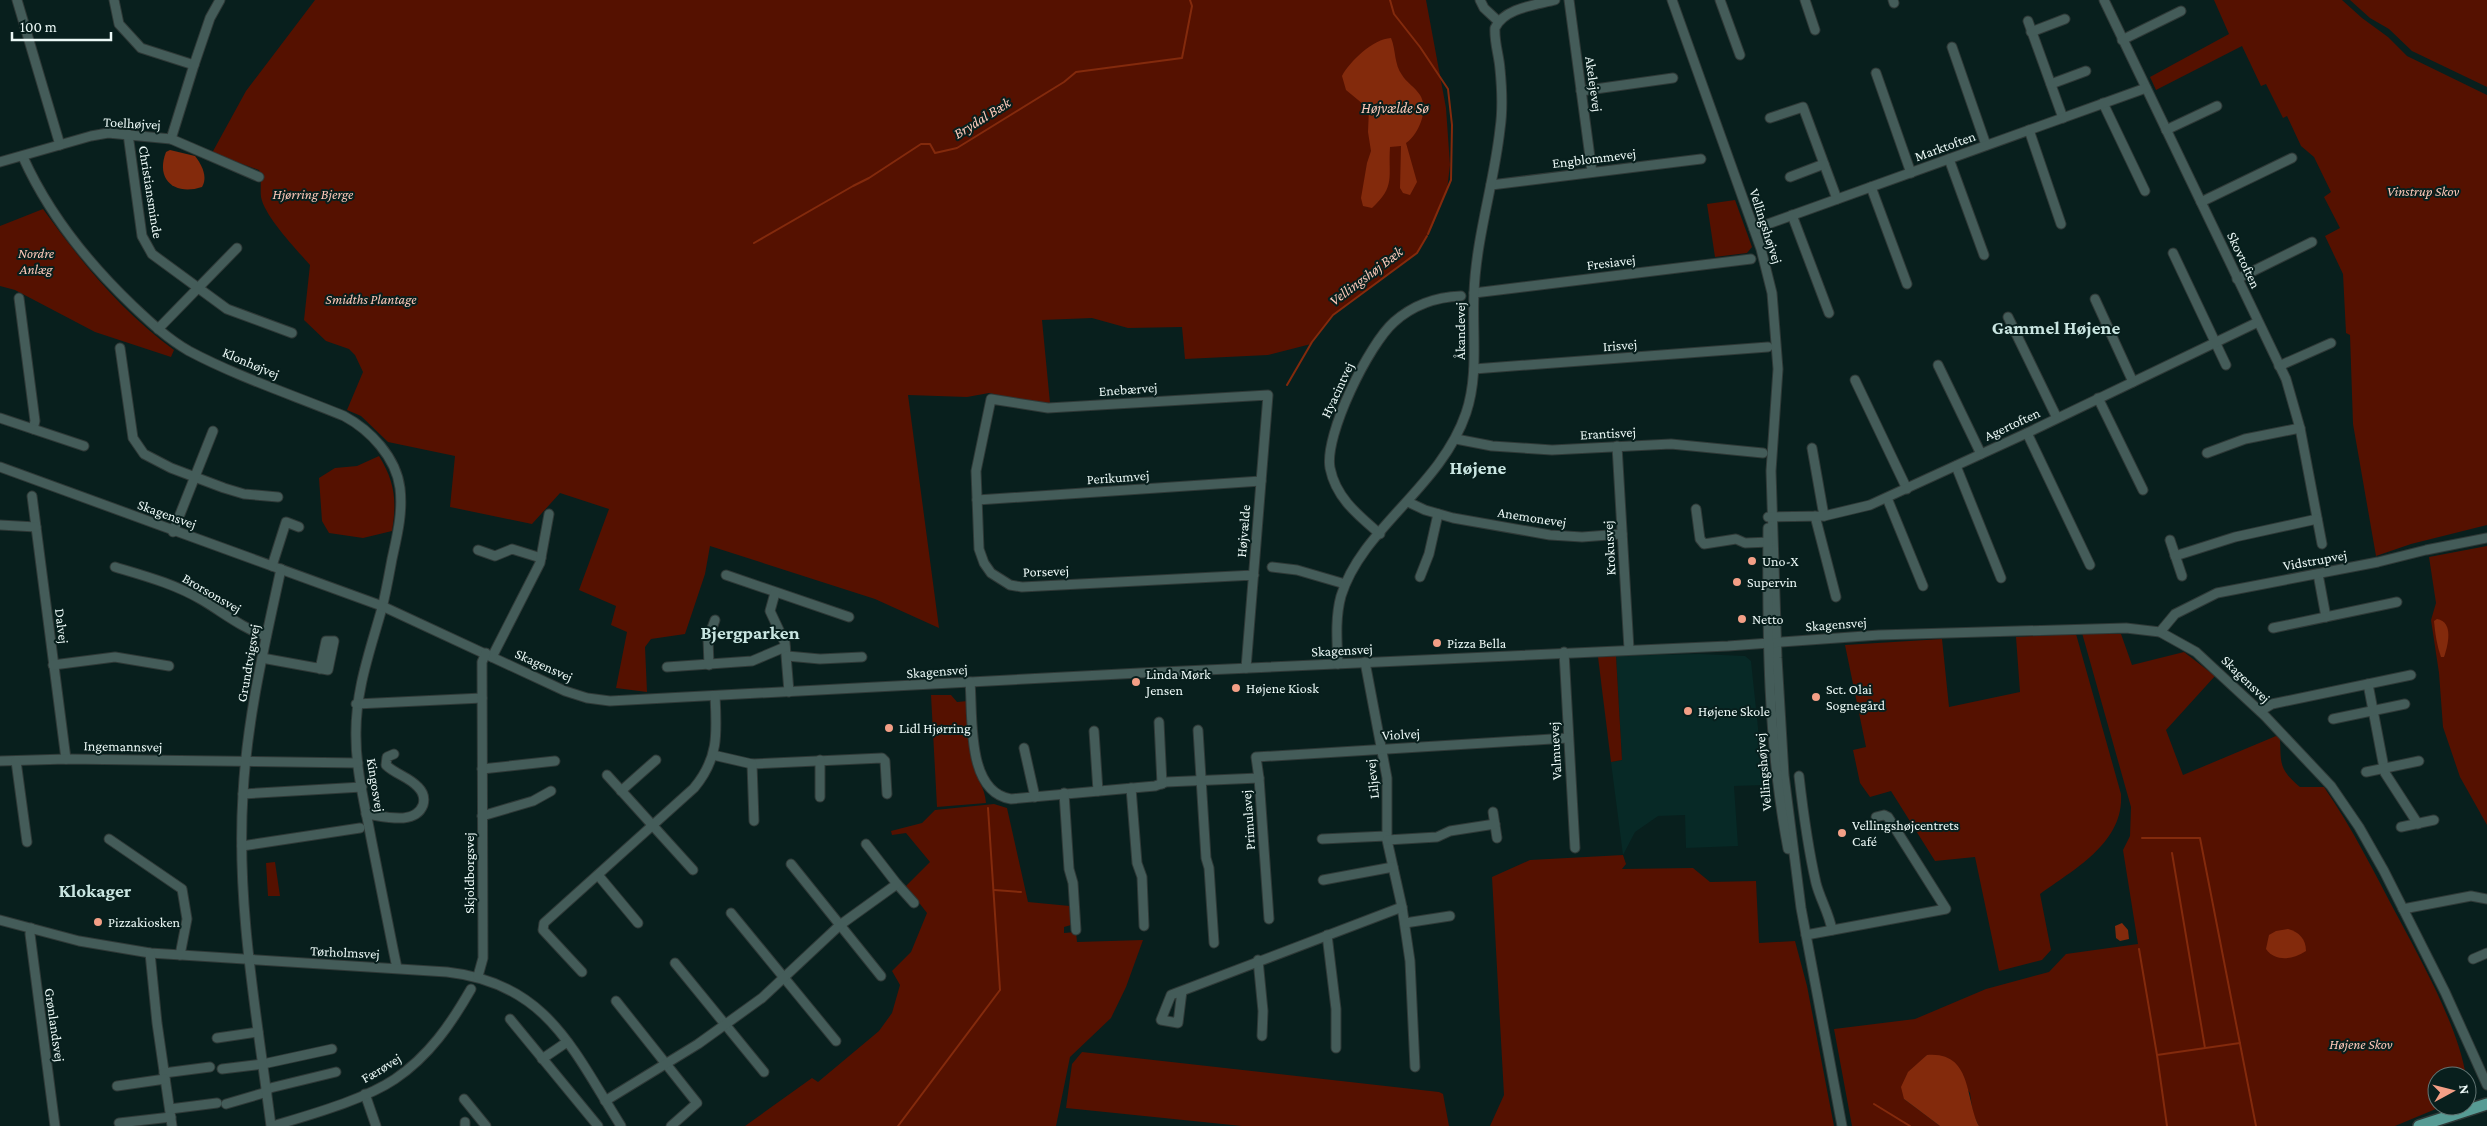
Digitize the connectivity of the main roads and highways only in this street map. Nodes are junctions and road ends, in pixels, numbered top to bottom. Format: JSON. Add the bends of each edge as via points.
{"nodes":[{"id":1,"x":2487,"y":1104,"type":"edge"},
{"id":2,"x":2419,"y":1126,"type":"edge"}],
"edges":[{"from":1,"to":2,"type":"main road"}]}
